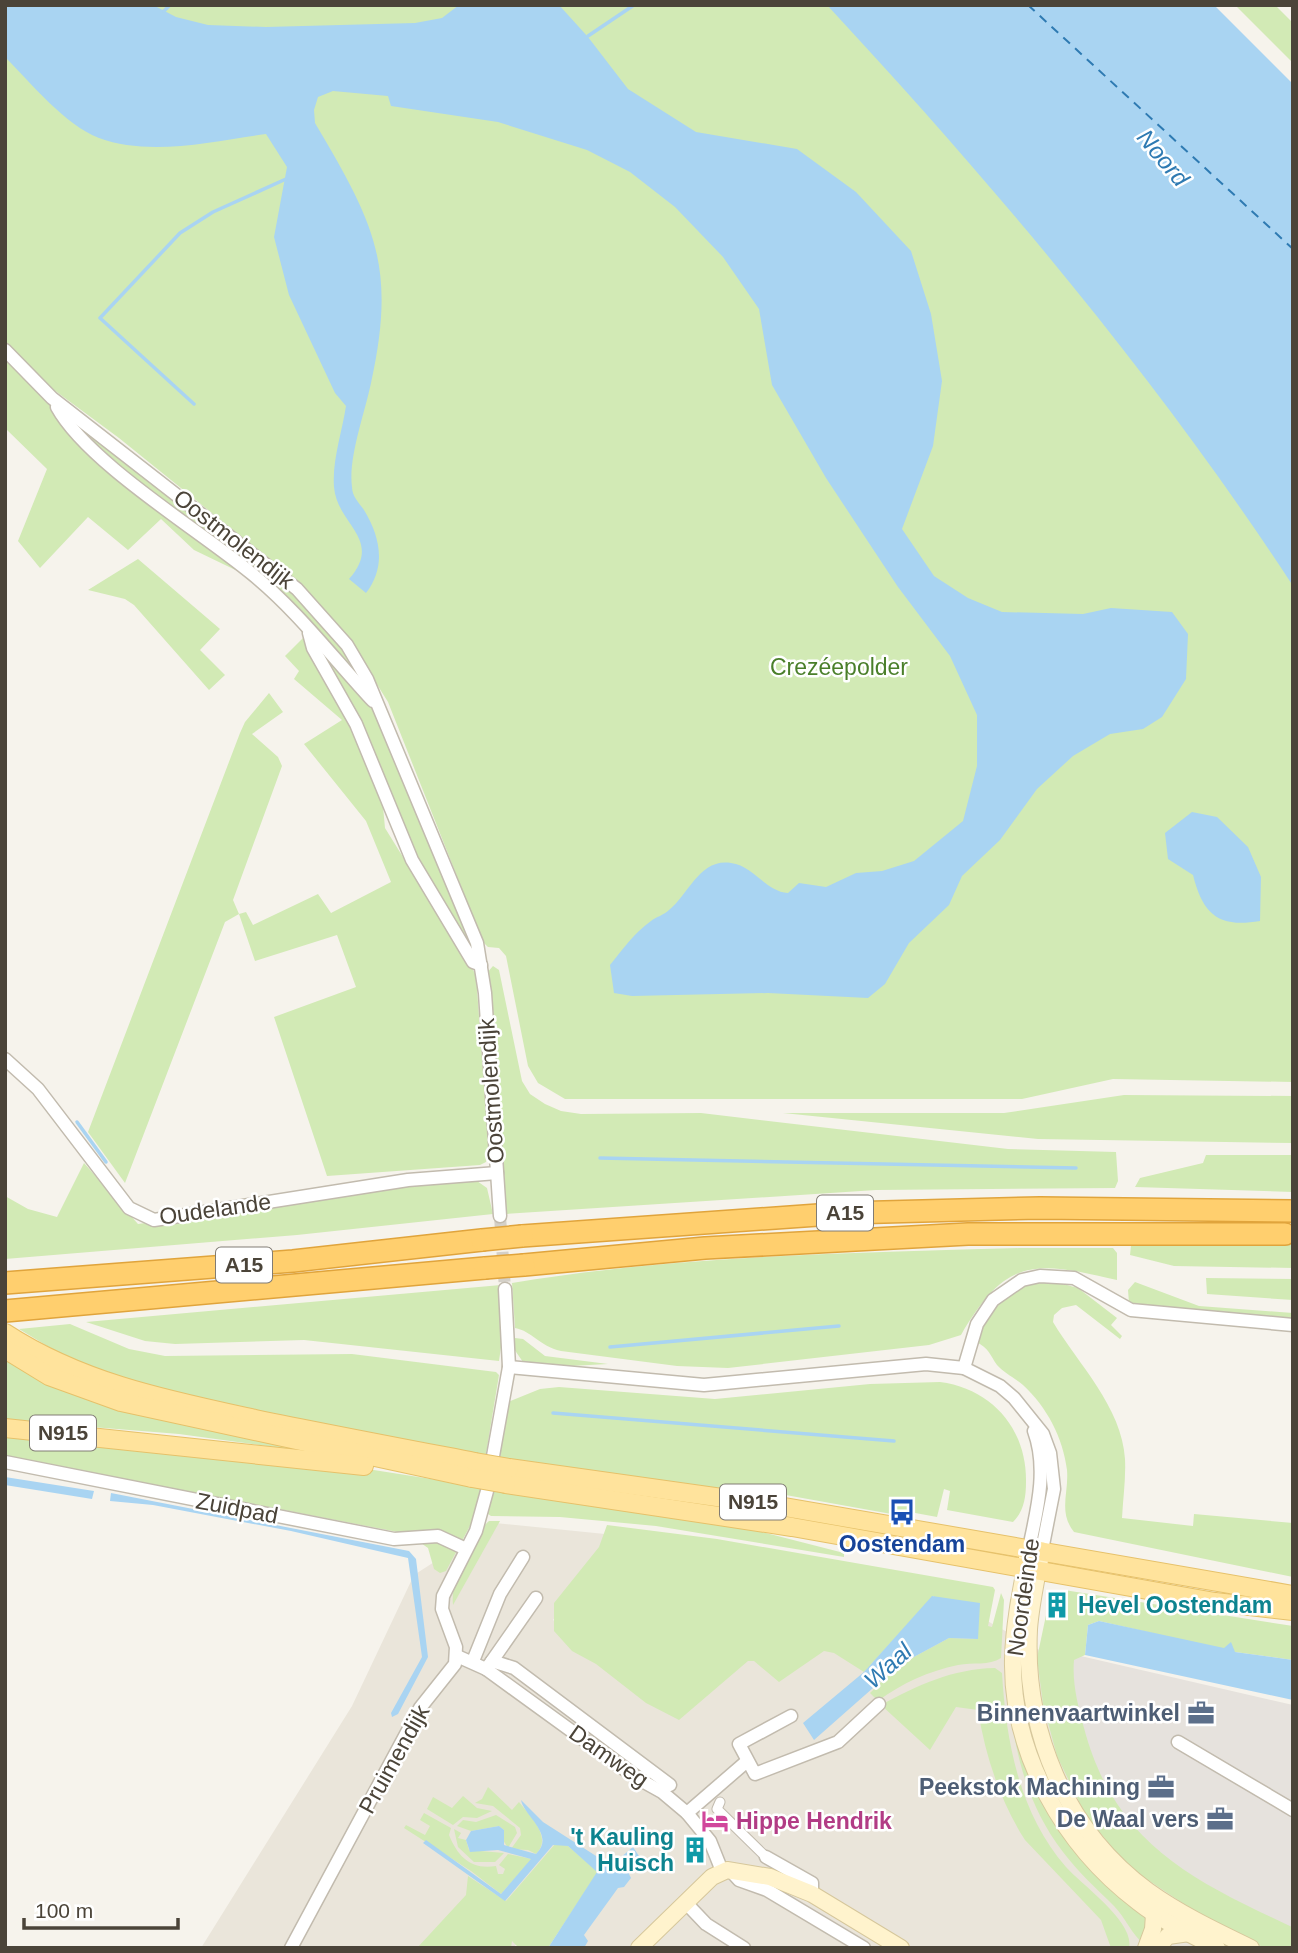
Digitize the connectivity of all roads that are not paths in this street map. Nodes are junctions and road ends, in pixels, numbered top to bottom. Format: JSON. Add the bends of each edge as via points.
{"nodes":[{"id":1,"x":5,"y":351,"type":"edge"},
{"id":2,"x":51,"y":398,"type":"junction"},
{"id":3,"x":308,"y":629,"type":"junction"},
{"id":4,"x":382,"y":710,"type":"junction"},
{"id":5,"x":481,"y":965,"type":"junction"},
{"id":6,"x":5,"y":1059,"type":"edge"},
{"id":7,"x":497,"y":1173,"type":"junction"},
{"id":8,"x":1293,"y":1211,"type":"edge"},
{"id":9,"x":500,"y":1216,"type":"tunnel mouth"},
{"id":10,"x":1285,"y":1234,"type":"dead end"},
{"id":11,"x":5,"y":1283,"type":"edge"},
{"id":12,"x":505,"y":1289,"type":"tunnel mouth"},
{"id":13,"x":80,"y":1305,"type":"junction"},
{"id":14,"x":5,"y":1311,"type":"edge"},
{"id":15,"x":5,"y":1323,"type":"edge"},
{"id":16,"x":1293,"y":1325,"type":"edge"},
{"id":17,"x":5,"y":1333,"type":"edge"},
{"id":18,"x":5,"y":1349,"type":"edge"},
{"id":19,"x":509,"y":1367,"type":"junction"},
{"id":20,"x":964,"y":1368,"type":"junction"},
{"id":21,"x":5,"y":1428,"type":"edge"},
{"id":22,"x":494,"y":1456,"type":"dead end"},
{"id":23,"x":5,"y":1462,"type":"edge"},
{"id":24,"x":474,"y":1470,"type":"junction"},
{"id":25,"x":507,"y":1476,"type":"junction"},
{"id":26,"x":487,"y":1491,"type":"dead end"},
{"id":27,"x":466,"y":1549,"type":"junction"},
{"id":28,"x":1036,"y":1549,"type":"junction"},
{"id":29,"x":523,"y":1557,"type":"dead end"},
{"id":30,"x":1032,"y":1569,"type":"junction"},
{"id":31,"x":1293,"y":1595,"type":"edge"},
{"id":32,"x":536,"y":1598,"type":"dead end"},
{"id":33,"x":1293,"y":1611,"type":"edge"},
{"id":34,"x":457,"y":1656,"type":"junction"},
{"id":35,"x":473,"y":1661,"type":"junction"},
{"id":36,"x":489,"y":1665,"type":"junction"},
{"id":37,"x":878,"y":1704,"type":"dead end"},
{"id":38,"x":791,"y":1716,"type":"dead end"},
{"id":39,"x":1178,"y":1742,"type":"dead end"},
{"id":40,"x":746,"y":1762,"type":"junction"},
{"id":41,"x":670,"y":1785,"type":"dead end"},
{"id":42,"x":720,"y":1802,"type":"dead end"},
{"id":43,"x":1293,"y":1810,"type":"edge"},
{"id":44,"x":687,"y":1814,"type":"junction"},
{"id":45,"x":766,"y":1857,"type":"joint"},
{"id":46,"x":726,"y":1870,"type":"junction"},
{"id":47,"x":812,"y":1894,"type":"junction"},
{"id":48,"x":686,"y":1903,"type":"junction"},
{"id":49,"x":1154,"y":1914,"type":"junction"},
{"id":50,"x":1189,"y":1933,"type":"junction"},
{"id":51,"x":291,"y":1948,"type":"edge"},
{"id":52,"x":639,"y":1948,"type":"edge"},
{"id":53,"x":744,"y":1948,"type":"edge"},
{"id":54,"x":864,"y":1948,"type":"edge"},
{"id":55,"x":901,"y":1948,"type":"edge"},
{"id":56,"x":1146,"y":1948,"type":"edge"},
{"id":57,"x":1157,"y":1948,"type":"edge"},
{"id":58,"x":1217,"y":1948,"type":"edge"},
{"id":59,"x":1251,"y":1948,"type":"edge"}],
"edges":[{"from":1,"to":2,"type":"street","name":"Oostmolendijk"},
{"from":2,"to":3,"type":"street","name":"Oostmolendijk","via":[[94,450],[253,574]]},
{"from":2,"to":4,"type":"street","name":"Oostmolendijk","via":[[297,589],[347,645]]},
{"from":3,"to":4,"type":"street","name":"Oostmolendijk"},
{"from":3,"to":5,"type":"street","name":"Oostmolendijk","via":[[313,648],[356,724],[412,860],[473,962]]},
{"from":4,"to":5,"type":"street","name":"Oostmolendijk","via":[[477,943]]},
{"from":5,"to":7,"type":"street","name":"Oostmolendijk"},
{"from":6,"to":7,"type":"street","name":"Oudelande","via":[[38,1089],[129,1208],[144,1218],[408,1180]]},
{"from":7,"to":9,"type":"street","name":"Oostmolendijk"},
{"from":8,"to":11,"type":"highway","number":"A15","bridge":true,"via":[[1040,1208],[846,1213],[522,1236],[280,1262]]},
{"from":10,"to":13,"type":"highway","number":"A15","bridge":true,"via":[[968,1234],[705,1248]]},
{"from":12,"to":19,"type":"street"},
{"from":13,"to":14,"type":"highway","number":"A15"},
{"from":13,"to":15,"type":"highway","number":"A15","via":[[42,1320]]},
{"from":16,"to":20,"type":"street","via":[[1131,1310],[1074,1278],[1040,1276],[1022,1280],[993,1300],[977,1324]]},
{"from":17,"to":24,"type":"main road","number":"N915","via":[[101,1382]]},
{"from":18,"to":24,"type":"main road","number":"N915","via":[[74,1387],[146,1409]]},
{"from":19,"to":20,"type":"street","name":"Noordeinde","via":[[704,1385],[926,1364]]},
{"from":19,"to":22,"type":"street"},
{"from":20,"to":28,"type":"street","name":"Noordeinde","via":[[1000,1386],[1043,1434],[1054,1469],[1054,1489]]},
{"from":21,"to":24,"type":"main road","number":"N915"},
{"from":23,"to":27,"type":"street","name":"Zuidpad","via":[[394,1539],[438,1535]]},
{"from":24,"to":25,"type":"main road","number":"N915","bridge":true},
{"from":25,"to":28,"type":"main road","number":"N915","via":[[773,1504]]},
{"from":25,"to":30,"type":"main road","number":"N915"},
{"from":26,"to":27,"type":"street"},
{"from":27,"to":34,"type":"street","via":[[443,1596],[442,1609]]},
{"from":28,"to":30,"type":"main road","name":"Noordeinde"},
{"from":28,"to":31,"type":"main road","number":"N915"},
{"from":29,"to":35,"type":"street","via":[[500,1594]]},
{"from":30,"to":33,"type":"main road","number":"N915","via":[[1215,1602]]},
{"from":30,"to":49,"type":"main road","name":"Noordeinde","via":[[1019,1597],[1013,1661],[1019,1714],[1031,1759],[1054,1808],[1086,1853]]},
{"from":30,"to":59,"type":"main road","name":"Noordeinde","via":[[1030,1679],[1044,1746],[1066,1797],[1099,1846],[1125,1873],[1177,1910]]},
{"from":32,"to":36,"type":"street"},
{"from":34,"to":35,"type":"street","name":"Damweg"},
{"from":34,"to":51,"type":"street","name":"Pruimendijk","via":[[451,1672],[420,1708]]},
{"from":35,"to":36,"type":"street","name":"Damweg"},
{"from":36,"to":41,"type":"street","via":[[514,1668]]},
{"from":36,"to":44,"type":"street","name":"Damweg"},
{"from":37,"to":40,"type":"street","via":[[838,1742],[764,1773],[755,1774]]},
{"from":38,"to":40,"type":"street","via":[[739,1744]]},
{"from":39,"to":43,"type":"street"},
{"from":40,"to":44,"type":"street"},
{"from":42,"to":45,"type":"street","via":[[716,1809]]},
{"from":44,"to":46,"type":"street","name":"Damweg"},
{"from":45,"to":47,"type":"street","via":[[812,1883]]},
{"from":46,"to":47,"type":"main road","via":[[770,1877]]},
{"from":46,"to":48,"type":"main road"},
{"from":46,"to":54,"type":"street"},
{"from":47,"to":55,"type":"main road"},
{"from":48,"to":52,"type":"main road"},
{"from":48,"to":53,"type":"street","via":[[706,1924]]},
{"from":49,"to":50,"type":"main road","name":"Noordeinde"},
{"from":49,"to":56,"type":"main road"},
{"from":50,"to":57,"type":"main road","via":[[1168,1936]]},
{"from":50,"to":58,"type":"main road","name":"Noordeinde"}]}
